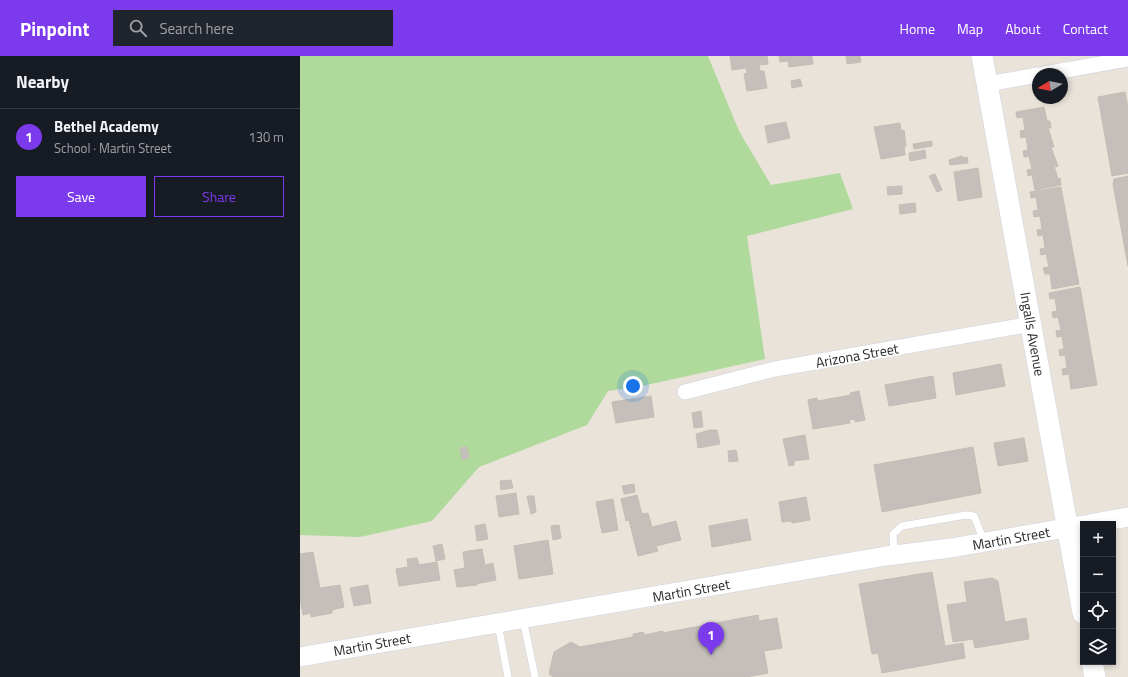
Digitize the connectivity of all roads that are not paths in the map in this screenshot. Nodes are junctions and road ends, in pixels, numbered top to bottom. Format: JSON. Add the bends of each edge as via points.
{"nodes":[{"id":1,"x":982,"y":56,"type":"edge"},
{"id":2,"x":1128,"y":59,"type":"edge"},
{"id":3,"x":1068,"y":70,"type":"edge"},
{"id":4,"x":1032,"y":76,"type":"edge"},
{"id":5,"x":987,"y":84,"type":"junction"},
{"id":6,"x":1031,"y":324,"type":"junction"},
{"id":7,"x":685,"y":392,"type":"dead end"},
{"id":8,"x":1128,"y":517,"type":"edge"},
{"id":9,"x":1106,"y":521,"type":"edge"},
{"id":10,"x":1075,"y":526,"type":"edge"},
{"id":11,"x":985,"y":542,"type":"junction"},
{"id":12,"x":894,"y":555,"type":"junction"},
{"id":13,"x":1081,"y":593,"type":"edge"},
{"id":14,"x":523,"y":618,"type":"junction"},
{"id":15,"x":498,"y":623,"type":"junction"},
{"id":16,"x":300,"y":657,"type":"edge"},
{"id":17,"x":1093,"y":665,"type":"edge"},
{"id":18,"x":508,"y":677,"type":"edge"},
{"id":19,"x":535,"y":677,"type":"edge"},
{"id":20,"x":1095,"y":677,"type":"edge"}],
"edges":[{"from":1,"to":5,"type":"main road","name":"Ingalls Avenue"},
{"from":2,"to":3,"type":"street"},
{"from":4,"to":5,"type":"street"},
{"from":5,"to":6,"type":"main road","name":"Ingalls Avenue"},
{"from":6,"to":7,"type":"street","name":"Arizona Street","via":[[775,369]]},
{"from":6,"to":10,"type":"main road","name":"Ingalls Avenue"},
{"from":8,"to":9,"type":"street"},
{"from":10,"to":11,"type":"street","name":"Martin Street"},
{"from":10,"to":13,"type":"main road","name":"Ingalls Avenue"},
{"from":11,"to":12,"type":"street","name":"Martin Street"},
{"from":11,"to":12,"type":"lane","via":[[974,516],[966,515],[902,526],[893,534]]},
{"from":12,"to":14,"type":"street","name":"Martin Street"},
{"from":14,"to":15,"type":"street","name":"Martin Street"},
{"from":14,"to":19,"type":"lane"},
{"from":15,"to":16,"type":"street","name":"Martin Street"},
{"from":15,"to":18,"type":"lane"},
{"from":17,"to":20,"type":"main road"}]}
